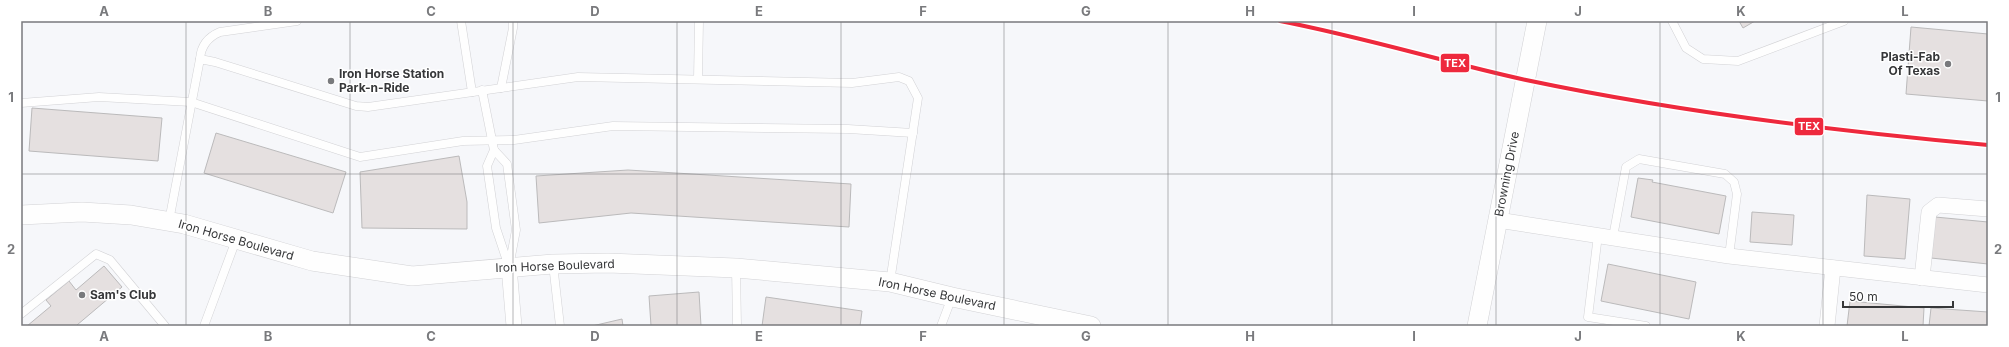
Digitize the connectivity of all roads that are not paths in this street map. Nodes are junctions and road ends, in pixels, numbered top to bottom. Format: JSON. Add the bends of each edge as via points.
{"nodes":[{"id":1,"x":297,"y":21,"type":"edge"},
{"id":2,"x":461,"y":21,"type":"edge"},
{"id":3,"x":513,"y":21,"type":"edge"},
{"id":4,"x":699,"y":21,"type":"edge"},
{"id":5,"x":1537,"y":21,"type":"edge"},
{"id":6,"x":1672,"y":21,"type":"edge"},
{"id":7,"x":1844,"y":21,"type":"edge"},
{"id":8,"x":200,"y":59,"type":"junction"},
{"id":9,"x":698,"y":79,"type":"junction"},
{"id":10,"x":501,"y":88,"type":"junction"},
{"id":11,"x":482,"y":90,"type":"junction"},
{"id":12,"x":472,"y":92,"type":"junction"},
{"id":13,"x":192,"y":102,"type":"junction"},
{"id":14,"x":21,"y":103,"type":"edge"},
{"id":15,"x":913,"y":133,"type":"junction"},
{"id":16,"x":492,"y":141,"type":"junction"},
{"id":17,"x":494,"y":150,"type":"junction"},
{"id":18,"x":1988,"y":209,"type":"edge"},
{"id":19,"x":21,"y":216,"type":"edge"},
{"id":20,"x":1498,"y":220,"type":"junction"},
{"id":21,"x":169,"y":221,"type":"junction"},
{"id":22,"x":1605,"y":236,"type":"junction"},
{"id":23,"x":236,"y":240,"type":"junction"},
{"id":24,"x":1729,"y":256,"type":"junction"},
{"id":25,"x":553,"y":264,"type":"junction"},
{"id":26,"x":509,"y":266,"type":"junction"},
{"id":27,"x":736,"y":268,"type":"junction"},
{"id":28,"x":1832,"y":268,"type":"junction"},
{"id":29,"x":1922,"y":278,"type":"junction"},
{"id":30,"x":890,"y":282,"type":"junction"},
{"id":31,"x":1988,"y":285,"type":"edge"},
{"id":32,"x":952,"y":297,"type":"junction"},
{"id":33,"x":21,"y":314,"type":"edge"},
{"id":34,"x":165,"y":326,"type":"edge"},
{"id":35,"x":204,"y":326,"type":"edge"},
{"id":36,"x":514,"y":326,"type":"edge"},
{"id":37,"x":560,"y":326,"type":"edge"},
{"id":38,"x":736,"y":326,"type":"edge"},
{"id":39,"x":941,"y":326,"type":"edge"},
{"id":40,"x":1091,"y":326,"type":"edge"},
{"id":41,"x":1477,"y":326,"type":"edge"},
{"id":42,"x":1646,"y":326,"type":"edge"},
{"id":43,"x":1827,"y":326,"type":"edge"}],
"edges":[{"from":1,"to":8,"type":"lane","via":[[220,32],[204,44]]},
{"from":2,"to":12,"type":"lane"},
{"from":3,"to":10,"type":"lane"},
{"from":4,"to":9,"type":"lane"},
{"from":5,"to":20,"type":"street","name":"Browning Drive"},
{"from":6,"to":7,"type":"lane","via":[[1686,48],[1704,59],[1738,61]]},
{"from":8,"to":12,"type":"lane","via":[[356,106],[368,107]]},
{"from":8,"to":13,"type":"lane"},
{"from":9,"to":10,"type":"lane","via":[[578,77]]},
{"from":9,"to":15,"type":"lane","via":[[852,83],[899,77],[909,81],[918,98]]},
{"from":10,"to":11,"type":"lane"},
{"from":11,"to":12,"type":"lane"},
{"from":11,"to":16,"type":"lane"},
{"from":13,"to":14,"type":"lane","via":[[99,97]]},
{"from":13,"to":16,"type":"lane","via":[[360,157],[463,142]]},
{"from":13,"to":21,"type":"lane"},
{"from":15,"to":16,"type":"lane","via":[[848,129],[640,125]]},
{"from":15,"to":30,"type":"lane"},
{"from":16,"to":17,"type":"lane"},
{"from":17,"to":26,"type":"lane","via":[[487,166],[496,228]]},
{"from":17,"to":26,"type":"lane","via":[[507,164],[516,230]]},
{"from":18,"to":29,"type":"street","via":[[1938,205],[1929,212]]},
{"from":19,"to":21,"type":"street","name":"Iron Horse Boulevard","via":[[82,212],[131,215]]},
{"from":20,"to":22,"type":"street"},
{"from":20,"to":41,"type":"street","name":"Browning Drive"},
{"from":21,"to":23,"type":"street","name":"Iron Horse Boulevard"},
{"from":22,"to":24,"type":"street"},
{"from":22,"to":24,"type":"lane","via":[[1626,167],[1639,159],[1725,174],[1734,182],[1737,194]]},
{"from":22,"to":42,"type":"lane","via":[[1588,317]]},
{"from":23,"to":26,"type":"street","name":"Iron Horse Boulevard","via":[[312,261],[412,276]]},
{"from":23,"to":35,"type":"lane"},
{"from":24,"to":28,"type":"street"},
{"from":25,"to":26,"type":"street","name":"Iron Horse Boulevard"},
{"from":25,"to":27,"type":"street","name":"Iron Horse Boulevard"},
{"from":25,"to":37,"type":"lane"},
{"from":26,"to":36,"type":"street"},
{"from":27,"to":30,"type":"street","name":"Iron Horse Boulevard"},
{"from":27,"to":38,"type":"lane"},
{"from":28,"to":29,"type":"street"},
{"from":28,"to":43,"type":"street"},
{"from":29,"to":31,"type":"street"},
{"from":30,"to":32,"type":"street","name":"Iron Horse Boulevard"},
{"from":32,"to":39,"type":"lane"},
{"from":32,"to":40,"type":"street","name":"Iron Horse Boulevard"},
{"from":33,"to":34,"type":"lane","via":[[96,254],[110,260]]}]}
